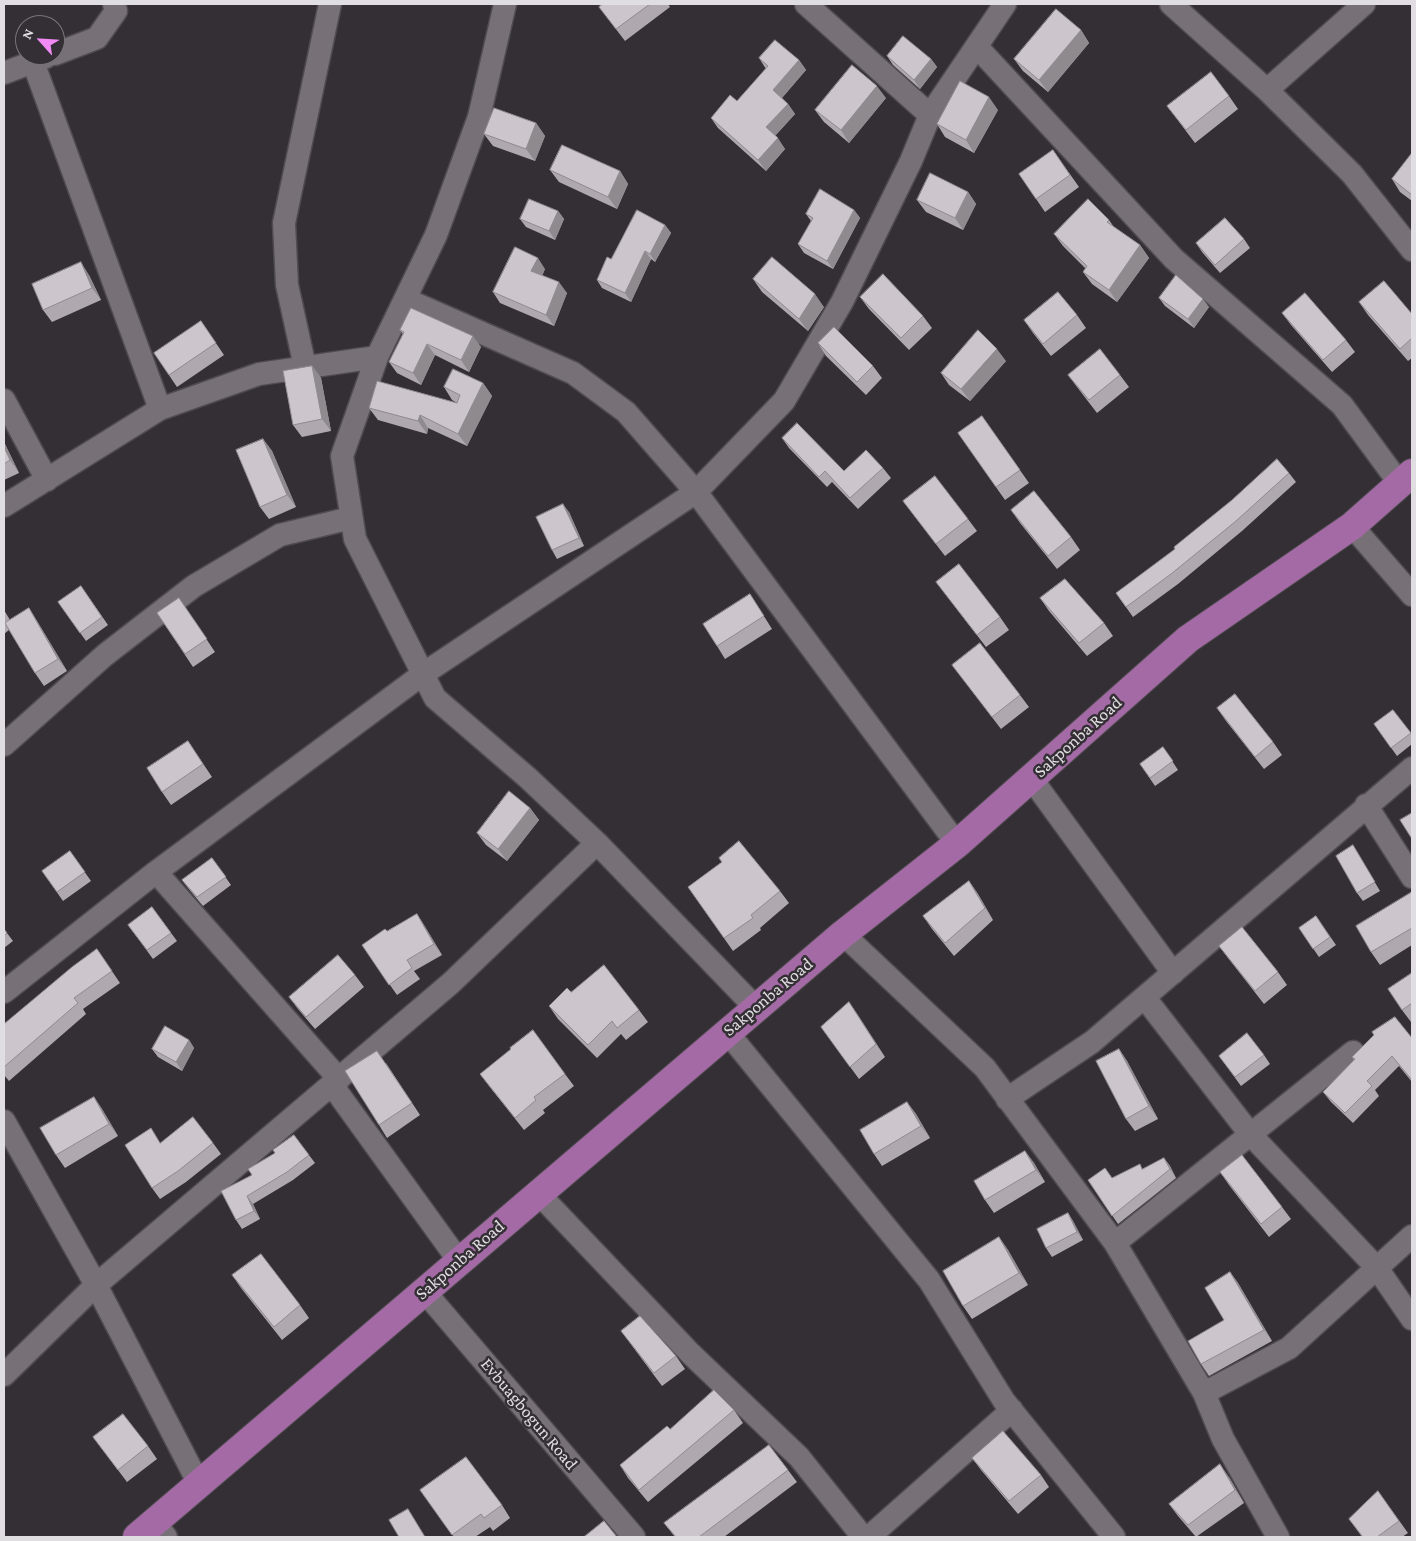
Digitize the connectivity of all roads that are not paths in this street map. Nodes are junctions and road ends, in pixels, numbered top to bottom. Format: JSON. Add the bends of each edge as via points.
{"nodes":[{"id":1,"x":114,"y":4,"type":"edge"},
{"id":2,"x":330,"y":4,"type":"edge"},
{"id":3,"x":505,"y":4,"type":"edge"},
{"id":4,"x":806,"y":4,"type":"edge"},
{"id":5,"x":1006,"y":4,"type":"edge"},
{"id":6,"x":1171,"y":4,"type":"edge"},
{"id":7,"x":1364,"y":4,"type":"edge"},
{"id":8,"x":978,"y":48,"type":"junction"},
{"id":9,"x":65,"y":50,"type":"edge"},
{"id":10,"x":26,"y":65,"type":"edge"},
{"id":11,"x":50,"y":65,"type":"edge"},
{"id":12,"x":4,"y":73,"type":"edge"},
{"id":13,"x":1267,"y":90,"type":"junction"},
{"id":14,"x":930,"y":115,"type":"junction"},
{"id":15,"x":1412,"y":250,"type":"edge"},
{"id":16,"x":405,"y":299,"type":"junction"},
{"id":17,"x":377,"y":357,"type":"junction"},
{"id":18,"x":305,"y":367,"type":"junction"},
{"id":19,"x":4,"y":400,"type":"edge"},
{"id":20,"x":160,"y":409,"type":"junction"},
{"id":21,"x":1406,"y":479,"type":"edge"},
{"id":22,"x":47,"y":480,"type":"junction"},
{"id":23,"x":696,"y":492,"type":"junction"},
{"id":24,"x":4,"y":506,"type":"edge"},
{"id":25,"x":352,"y":518,"type":"junction"},
{"id":26,"x":1352,"y":526,"type":"junction"},
{"id":27,"x":1412,"y":595,"type":"edge"},
{"id":28,"x":423,"y":674,"type":"junction"},
{"id":29,"x":4,"y":745,"type":"edge"},
{"id":30,"x":1412,"y":768,"type":"edge"},
{"id":31,"x":1031,"y":778,"type":"junction"},
{"id":32,"x":1366,"y":805,"type":"junction"},
{"id":33,"x":597,"y":843,"type":"junction"},
{"id":34,"x":957,"y":844,"type":"junction"},
{"id":35,"x":156,"y":872,"type":"junction"},
{"id":36,"x":1412,"y":877,"type":"edge"},
{"id":37,"x":843,"y":934,"type":"junction"},
{"id":38,"x":1173,"y":973,"type":"junction"},
{"id":39,"x":4,"y":992,"type":"edge"},
{"id":40,"x":1145,"y":998,"type":"junction"},
{"id":41,"x":756,"y":1008,"type":"junction"},
{"id":42,"x":728,"y":1032,"type":"junction"},
{"id":43,"x":1353,"y":1052,"type":"dead end"},
{"id":44,"x":335,"y":1082,"type":"junction"},
{"id":45,"x":1007,"y":1099,"type":"junction"},
{"id":46,"x":4,"y":1121,"type":"edge"},
{"id":47,"x":1250,"y":1134,"type":"junction"},
{"id":48,"x":538,"y":1194,"type":"junction"},
{"id":49,"x":1412,"y":1236,"type":"edge"},
{"id":50,"x":1115,"y":1243,"type":"junction"},
{"id":51,"x":460,"y":1261,"type":"junction"},
{"id":52,"x":1377,"y":1268,"type":"junction"},
{"id":53,"x":96,"y":1285,"type":"junction"},
{"id":54,"x":424,"y":1291,"type":"junction"},
{"id":55,"x":1412,"y":1319,"type":"edge"},
{"id":56,"x":4,"y":1375,"type":"edge"},
{"id":57,"x":1204,"y":1393,"type":"junction"},
{"id":58,"x":1012,"y":1410,"type":"junction"},
{"id":59,"x":199,"y":1484,"type":"junction"},
{"id":60,"x":152,"y":1532,"type":"edge"},
{"id":61,"x":634,"y":1537,"type":"edge"},
{"id":62,"x":863,"y":1537,"type":"edge"},
{"id":63,"x":869,"y":1537,"type":"edge"},
{"id":64,"x":1114,"y":1537,"type":"edge"},
{"id":65,"x":1278,"y":1537,"type":"edge"}],
"edges":[{"from":1,"to":9,"type":"street","via":[[116,11],[97,38]]},
{"from":2,"to":18,"type":"street","via":[[284,223],[287,285]]},
{"from":3,"to":16,"type":"street","via":[[479,117],[436,235]]},
{"from":4,"to":14,"type":"street"},
{"from":5,"to":8,"type":"street"},
{"from":6,"to":13,"type":"street"},
{"from":7,"to":13,"type":"street"},
{"from":8,"to":14,"type":"street"},
{"from":8,"to":21,"type":"street","via":[[1174,259],[1342,405]]},
{"from":10,"to":12,"type":"street"},
{"from":11,"to":20,"type":"street"},
{"from":13,"to":15,"type":"street","via":[[1352,174]]},
{"from":14,"to":23,"type":"street","via":[[842,302],[784,401]]},
{"from":16,"to":17,"type":"street"},
{"from":16,"to":23,"type":"street","via":[[573,373],[626,412]]},
{"from":17,"to":18,"type":"street"},
{"from":17,"to":25,"type":"street","via":[[342,456]]},
{"from":18,"to":20,"type":"street","via":[[260,374]]},
{"from":19,"to":22,"type":"street"},
{"from":20,"to":22,"type":"street"},
{"from":21,"to":26,"type":"main road","name":"Sakponba Road"},
{"from":22,"to":24,"type":"street"},
{"from":23,"to":28,"type":"street"},
{"from":23,"to":34,"type":"street"},
{"from":25,"to":28,"type":"street","via":[[354,539]]},
{"from":25,"to":29,"type":"street","via":[[280,535],[194,586],[104,655]]},
{"from":26,"to":27,"type":"street"},
{"from":26,"to":31,"type":"main road","name":"Sakponba Road","via":[[1188,639]]},
{"from":28,"to":33,"type":"street","via":[[435,698]]},
{"from":28,"to":35,"type":"street"},
{"from":30,"to":32,"type":"street"},
{"from":31,"to":34,"type":"main road","name":"Sakponba Road"},
{"from":31,"to":38,"type":"street"},
{"from":32,"to":36,"type":"street"},
{"from":32,"to":38,"type":"street"},
{"from":33,"to":41,"type":"street"},
{"from":33,"to":44,"type":"street","via":[[451,983]]},
{"from":34,"to":37,"type":"main road","name":"Sakponba Road"},
{"from":35,"to":39,"type":"street"},
{"from":35,"to":44,"type":"street"},
{"from":37,"to":41,"type":"main road","name":"Sakponba Road"},
{"from":37,"to":45,"type":"street","via":[[985,1068]]},
{"from":38,"to":40,"type":"street"},
{"from":40,"to":45,"type":"street","via":[[1092,1042]]},
{"from":40,"to":47,"type":"street"},
{"from":41,"to":42,"type":"main road","name":"Sakponba Road"},
{"from":42,"to":48,"type":"main road","name":"Sakponba Road"},
{"from":42,"to":58,"type":"street","via":[[928,1280]]},
{"from":43,"to":47,"type":"street"},
{"from":44,"to":51,"type":"street"},
{"from":44,"to":53,"type":"street"},
{"from":45,"to":50,"type":"street"},
{"from":46,"to":53,"type":"street"},
{"from":47,"to":50,"type":"street"},
{"from":47,"to":52,"type":"street"},
{"from":48,"to":51,"type":"main road","name":"Sakponba Road"},
{"from":48,"to":62,"type":"street","via":[[691,1354],[798,1457]]},
{"from":49,"to":52,"type":"street"},
{"from":50,"to":57,"type":"street"},
{"from":51,"to":54,"type":"main road","name":"Sakponba Road"},
{"from":52,"to":55,"type":"street"},
{"from":52,"to":57,"type":"street","via":[[1289,1348]]},
{"from":53,"to":56,"type":"street"},
{"from":53,"to":59,"type":"street"},
{"from":54,"to":59,"type":"main road","name":"Sakponba Road"},
{"from":54,"to":61,"type":"street","name":"Evbuagbogun Road"},
{"from":57,"to":65,"type":"street","via":[[1223,1439]]},
{"from":58,"to":63,"type":"street"},
{"from":58,"to":64,"type":"street"},
{"from":59,"to":60,"type":"main road","name":"Sakponba Road"}]}
